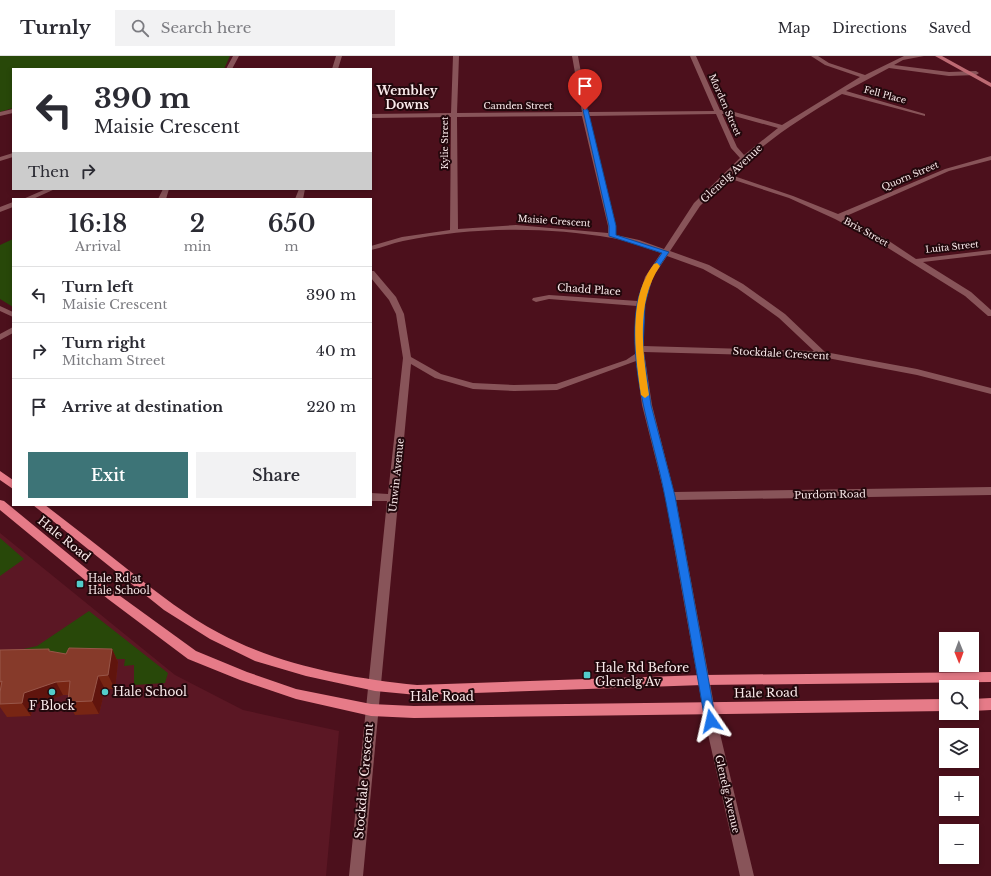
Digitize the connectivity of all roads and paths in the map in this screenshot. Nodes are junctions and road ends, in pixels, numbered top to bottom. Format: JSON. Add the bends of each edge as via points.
{"nodes":[{"id":1,"x":236,"y":56,"type":"edge"},
{"id":2,"x":339,"y":56,"type":"edge"},
{"id":3,"x":456,"y":56,"type":"edge"},
{"id":4,"x":575,"y":56,"type":"edge"},
{"id":5,"x":693,"y":56,"type":"edge"},
{"id":6,"x":814,"y":56,"type":"edge"},
{"id":7,"x":921,"y":56,"type":"edge"},
{"id":8,"x":938,"y":56,"type":"edge"},
{"id":9,"x":945,"y":56,"type":"edge"},
{"id":10,"x":906,"y":57,"type":"edge"},
{"id":11,"x":889,"y":66,"type":"junction"},
{"id":12,"x":230,"y":68,"type":"edge"},
{"id":13,"x":335,"y":68,"type":"edge"},
{"id":14,"x":969,"y":71,"type":"junction"},
{"id":15,"x":935,"y":72,"type":"junction"},
{"id":16,"x":865,"y":77,"type":"junction"},
{"id":17,"x":991,"y":80,"type":"edge"},
{"id":18,"x":991,"y":85,"type":"edge"},
{"id":19,"x":842,"y":92,"type":"junction"},
{"id":20,"x":12,"y":111,"type":"edge"},
{"id":21,"x":718,"y":111,"type":"junction"},
{"id":22,"x":0,"y":114,"type":"edge"},
{"id":23,"x":586,"y":114,"type":"junction"},
{"id":24,"x":454,"y":115,"type":"junction"},
{"id":25,"x":922,"y":115,"type":"dead end"},
{"id":26,"x":372,"y":116,"type":"edge"},
{"id":27,"x":783,"y":127,"type":"junction"},
{"id":28,"x":12,"y":155,"type":"edge"},
{"id":29,"x":744,"y":158,"type":"junction"},
{"id":30,"x":991,"y":158,"type":"edge"},
{"id":31,"x":0,"y":159,"type":"edge"},
{"id":32,"x":726,"y":175,"type":"junction"},
{"id":33,"x":50,"y":190,"type":"edge"},
{"id":34,"x":30,"y":198,"type":"edge"},
{"id":35,"x":12,"y":204,"type":"edge"},
{"id":36,"x":0,"y":210,"type":"edge"},
{"id":37,"x":838,"y":217,"type":"junction"},
{"id":38,"x":454,"y":231,"type":"junction"},
{"id":39,"x":612,"y":236,"type":"junction"},
{"id":40,"x":372,"y":248,"type":"edge"},
{"id":41,"x":666,"y":252,"type":"junction"},
{"id":42,"x":991,"y":252,"type":"edge"},
{"id":43,"x":915,"y":261,"type":"junction"},
{"id":44,"x":372,"y":274,"type":"edge"},
{"id":45,"x":536,"y":300,"type":"dead end"},
{"id":46,"x":641,"y":304,"type":"junction"},
{"id":47,"x":0,"y":308,"type":"edge"},
{"id":48,"x":12,"y":314,"type":"edge"},
{"id":49,"x":991,"y":314,"type":"edge"},
{"id":50,"x":12,"y":331,"type":"edge"},
{"id":51,"x":0,"y":337,"type":"edge"},
{"id":52,"x":639,"y":352,"type":"junction"},
{"id":53,"x":822,"y":354,"type":"junction"},
{"id":54,"x":407,"y":358,"type":"junction"},
{"id":55,"x":990,"y":389,"type":"edge"},
{"id":56,"x":0,"y":475,"type":"edge"},
{"id":57,"x":12,"y":484,"type":"edge"},
{"id":58,"x":991,"y":491,"type":"edge"},
{"id":59,"x":670,"y":496,"type":"junction"},
{"id":60,"x":372,"y":497,"type":"edge"},
{"id":61,"x":394,"y":498,"type":"junction"},
{"id":62,"x":0,"y":504,"type":"edge"},
{"id":63,"x":39,"y":506,"type":"edge"},
{"id":64,"x":991,"y":677,"type":"edge"},
{"id":65,"x":703,"y":680,"type":"junction"},
{"id":66,"x":375,"y":686,"type":"junction"},
{"id":67,"x":991,"y":704,"type":"edge"},
{"id":68,"x":939,"y":705,"type":"edge"},
{"id":69,"x":979,"y":705,"type":"edge"},
{"id":70,"x":708,"y":708,"type":"junction"},
{"id":71,"x":371,"y":710,"type":"junction"},
{"id":72,"x":356,"y":876,"type":"edge"},
{"id":73,"x":747,"y":876,"type":"edge"}],
"edges":[{"from":1,"to":12,"type":"street"},
{"from":2,"to":13,"type":"street"},
{"from":3,"to":24,"type":"street","name":"Kylie Street"},
{"from":4,"to":23,"type":"street"},
{"from":5,"to":21,"type":"street","name":"Morden Street"},
{"from":6,"to":16,"type":"street","via":[[827,64]]},
{"from":7,"to":10,"type":"street","name":"Glenelg Avenue"},
{"from":8,"to":14,"type":"main road"},
{"from":9,"to":14,"type":"main road"},
{"from":10,"to":11,"type":"street","name":"Glenelg Avenue"},
{"from":11,"to":15,"type":"street"},
{"from":11,"to":16,"type":"street","name":"Glenelg Avenue"},
{"from":14,"to":15,"type":"street"},
{"from":14,"to":15,"type":"street","via":[[955,75]]},
{"from":14,"to":17,"type":"main road"},
{"from":14,"to":18,"type":"main road"},
{"from":16,"to":19,"type":"street","name":"Glenelg Avenue"},
{"from":19,"to":25,"type":"street","name":"Fell Place"},
{"from":19,"to":27,"type":"street","name":"Glenelg Avenue"},
{"from":20,"to":22,"type":"street"},
{"from":21,"to":23,"type":"street","name":"Camden Street"},
{"from":21,"to":27,"type":"street","name":"Camden Street"},
{"from":21,"to":29,"type":"street","name":"Morden Street","via":[[734,148]]},
{"from":23,"to":24,"type":"street","name":"Camden Street"},
{"from":23,"to":39,"type":"street","via":[[612,226]]},
{"from":24,"to":26,"type":"street","name":"Camden Street"},
{"from":24,"to":38,"type":"street","name":"Kylie Street"},
{"from":27,"to":29,"type":"street","name":"Glenelg Avenue"},
{"from":28,"to":31,"type":"street"},
{"from":29,"to":32,"type":"street","name":"Glenelg Avenue"},
{"from":30,"to":37,"type":"street","name":"Quorn Street","via":[[947,170]]},
{"from":32,"to":37,"type":"street","name":"Brix Street","via":[[791,197]]},
{"from":32,"to":41,"type":"street","name":"Glenelg Avenue","via":[[697,205]]},
{"from":33,"to":34,"type":"street"},
{"from":35,"to":36,"type":"street"},
{"from":37,"to":43,"type":"street","name":"Brix Street"},
{"from":38,"to":39,"type":"street","name":"Maisie Crescent","via":[[516,227]]},
{"from":38,"to":40,"type":"street","name":"Maisie Crescent","via":[[402,239]]},
{"from":39,"to":41,"type":"street","name":"Maisie Crescent"},
{"from":41,"to":46,"type":"street","name":"Glenelg Avenue","via":[[649,277]]},
{"from":41,"to":53,"type":"street","name":"Maisie Crescent","via":[[706,267],[740,286],[782,316]]},
{"from":42,"to":43,"type":"street","name":"Luita Street"},
{"from":43,"to":49,"type":"street","name":"Brix Street","via":[[968,294]]},
{"from":44,"to":54,"type":"street","name":"Unwin Avenue","via":[[388,293],[400,314]]},
{"from":45,"to":46,"type":"street","name":"Chadd Place","via":[[549,297]]},
{"from":46,"to":52,"type":"street","name":"Glenelg Avenue"},
{"from":47,"to":48,"type":"street"},
{"from":50,"to":51,"type":"street"},
{"from":52,"to":53,"type":"street","name":"Stockdale Crescent"},
{"from":52,"to":54,"type":"street","name":"Stockdale Crescent","via":[[629,362],[557,387],[473,386],[438,376]]},
{"from":52,"to":59,"type":"street","name":"Glenelg Avenue","via":[[646,405]]},
{"from":53,"to":55,"type":"street","name":"Stockdale Crescent"},
{"from":54,"to":61,"type":"street","name":"Unwin Avenue"},
{"from":56,"to":57,"type":"main road"},
{"from":58,"to":59,"type":"street","name":"Purdom Road"},
{"from":59,"to":65,"type":"street","name":"Glenelg Avenue"},
{"from":60,"to":61,"type":"street"},
{"from":61,"to":66,"type":"street","name":"Unwin Avenue"},
{"from":62,"to":71,"type":"main road","name":"Hale Road","via":[[112,596],[192,655],[296,694]]},
{"from":63,"to":66,"type":"main road","name":"Hale Road","via":[[168,607],[214,636],[266,659],[306,671]]},
{"from":64,"to":65,"type":"main road","name":"Hale Road"},
{"from":65,"to":66,"type":"main road","name":"Hale Road","via":[[417,690]]},
{"from":65,"to":70,"type":"street","name":"Glenelg Avenue"},
{"from":66,"to":71,"type":"street","name":"Stockdale Crescent"},
{"from":67,"to":69,"type":"main road"},
{"from":68,"to":70,"type":"main road","name":"Hale Road"},
{"from":70,"to":71,"type":"main road","name":"Hale Road","via":[[414,712]]},
{"from":70,"to":73,"type":"street","name":"Glenelg Avenue"},
{"from":71,"to":72,"type":"street","name":"Stockdale Crescent"}]}
